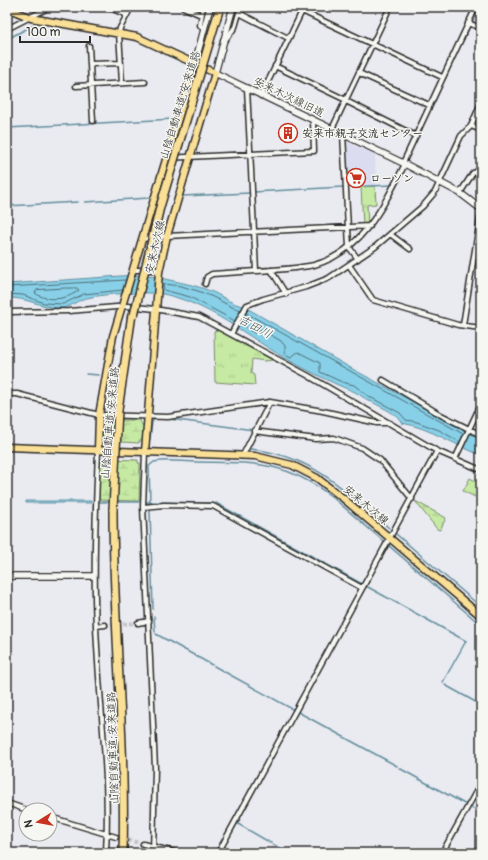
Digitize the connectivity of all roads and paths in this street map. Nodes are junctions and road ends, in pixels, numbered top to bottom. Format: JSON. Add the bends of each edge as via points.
{"nodes":[{"id":1,"x":50,"y":7,"type":"edge"},
{"id":2,"x":108,"y":7,"type":"edge"},
{"id":3,"x":131,"y":7,"type":"edge"},
{"id":4,"x":183,"y":7,"type":"edge"},
{"id":5,"x":203,"y":7,"type":"edge"},
{"id":6,"x":210,"y":7,"type":"edge"},
{"id":7,"x":218,"y":7,"type":"edge"},
{"id":8,"x":233,"y":7,"type":"edge"},
{"id":9,"x":242,"y":7,"type":"edge"},
{"id":10,"x":390,"y":7,"type":"edge"},
{"id":11,"x":476,"y":7,"type":"edge"},
{"id":12,"x":7,"y":8,"type":"edge"},
{"id":13,"x":303,"y":9,"type":"edge"},
{"id":14,"x":239,"y":13,"type":"junction"},
{"id":15,"x":201,"y":15,"type":"junction"},
{"id":16,"x":127,"y":16,"type":"junction"},
{"id":17,"x":31,"y":18,"type":"junction"},
{"id":18,"x":468,"y":23,"type":"junction"},
{"id":19,"x":7,"y":28,"type":"edge"},
{"id":20,"x":481,"y":28,"type":"edge"},
{"id":21,"x":204,"y":30,"type":"junction"},
{"id":22,"x":120,"y":33,"type":"junction"},
{"id":23,"x":288,"y":38,"type":"junction"},
{"id":24,"x":224,"y":40,"type":"junction"},
{"id":25,"x":373,"y":45,"type":"junction"},
{"id":26,"x":89,"y":46,"type":"dead end"},
{"id":27,"x":121,"y":63,"type":"junction"},
{"id":28,"x":195,"y":63,"type":"junction"},
{"id":29,"x":90,"y":64,"type":"junction"},
{"id":30,"x":275,"y":66,"type":"junction"},
{"id":31,"x":215,"y":73,"type":"junction"},
{"id":32,"x":359,"y":73,"type":"junction"},
{"id":33,"x":442,"y":77,"type":"junction"},
{"id":34,"x":145,"y":82,"type":"dead end"},
{"id":35,"x":122,"y":83,"type":"junction"},
{"id":36,"x":91,"y":85,"type":"junction"},
{"id":37,"x":76,"y":86,"type":"dead end"},
{"id":38,"x":247,"y":88,"type":"junction"},
{"id":39,"x":261,"y":96,"type":"junction"},
{"id":40,"x":346,"y":101,"type":"junction"},
{"id":41,"x":481,"y":103,"type":"edge"},
{"id":42,"x":429,"y":106,"type":"junction"},
{"id":43,"x":313,"y":120,"type":"junction"},
{"id":44,"x":93,"y":121,"type":"dead end"},
{"id":45,"x":471,"y":126,"type":"junction"},
{"id":46,"x":332,"y":129,"type":"junction"},
{"id":47,"x":481,"y":130,"type":"edge"},
{"id":48,"x":343,"y":134,"type":"junction"},
{"id":49,"x":416,"y":136,"type":"junction"},
{"id":50,"x":249,"y":154,"type":"junction"},
{"id":51,"x":190,"y":156,"type":"junction"},
{"id":52,"x":166,"y":158,"type":"junction"},
{"id":53,"x":404,"y":163,"type":"junction"},
{"id":54,"x":481,"y":170,"type":"edge"},
{"id":55,"x":440,"y":182,"type":"junction"},
{"id":56,"x":460,"y":193,"type":"junction"},
{"id":57,"x":481,"y":210,"type":"edge"},
{"id":58,"x":347,"y":226,"type":"junction"},
{"id":59,"x":370,"y":226,"type":"junction"},
{"id":60,"x":254,"y":231,"type":"junction"},
{"id":61,"x":390,"y":234,"type":"junction"},
{"id":62,"x":167,"y":236,"type":"junction"},
{"id":63,"x":142,"y":239,"type":"junction"},
{"id":64,"x":349,"y":247,"type":"junction"},
{"id":65,"x":410,"y":248,"type":"dead end"},
{"id":66,"x":358,"y":259,"type":"junction"},
{"id":67,"x":349,"y":265,"type":"junction"},
{"id":68,"x":133,"y":270,"type":"junction"},
{"id":69,"x":271,"y":270,"type":"junction"},
{"id":70,"x":159,"y":271,"type":"junction"},
{"id":71,"x":256,"y":271,"type":"junction"},
{"id":72,"x":205,"y":284,"type":"dead end"},
{"id":73,"x":286,"y":294,"type":"junction"},
{"id":74,"x":122,"y":306,"type":"junction"},
{"id":75,"x":155,"y":307,"type":"junction"},
{"id":76,"x":7,"y":312,"type":"edge"},
{"id":77,"x":463,"y":325,"type":"junction"},
{"id":78,"x":481,"y":328,"type":"edge"},
{"id":79,"x":231,"y":333,"type":"junction"},
{"id":80,"x":383,"y":380,"type":"dead end"},
{"id":81,"x":7,"y":394,"type":"edge"},
{"id":82,"x":270,"y":402,"type":"junction"},
{"id":83,"x":481,"y":404,"type":"edge"},
{"id":84,"x":99,"y":415,"type":"junction"},
{"id":85,"x":147,"y":417,"type":"junction"},
{"id":86,"x":390,"y":423,"type":"junction"},
{"id":87,"x":470,"y":430,"type":"junction"},
{"id":88,"x":254,"y":431,"type":"junction"},
{"id":89,"x":481,"y":435,"type":"edge"},
{"id":90,"x":7,"y":447,"type":"edge"},
{"id":91,"x":98,"y":450,"type":"junction"},
{"id":92,"x":437,"y":451,"type":"junction"},
{"id":93,"x":145,"y":452,"type":"junction"},
{"id":94,"x":242,"y":455,"type":"junction"},
{"id":95,"x":456,"y":458,"type":"junction"},
{"id":96,"x":481,"y":470,"type":"edge"},
{"id":97,"x":412,"y":499,"type":"junction"},
{"id":98,"x":143,"y":508,"type":"junction"},
{"id":99,"x":390,"y":538,"type":"junction"},
{"id":100,"x":7,"y":576,"type":"edge"},
{"id":101,"x":93,"y":576,"type":"junction"},
{"id":102,"x":362,"y":588,"type":"junction"},
{"id":103,"x":481,"y":616,"type":"edge"},
{"id":104,"x":149,"y":621,"type":"junction"},
{"id":105,"x":138,"y":623,"type":"tunnel mouth"},
{"id":106,"x":105,"y":625,"type":"tunnel mouth"},
{"id":107,"x":96,"y":626,"type":"junction"},
{"id":108,"x":481,"y":782,"type":"edge"},
{"id":109,"x":7,"y":804,"type":"edge"},
{"id":110,"x":18,"y":807,"type":"edge"},
{"id":111,"x":58,"y":820,"type":"edge"},
{"id":112,"x":107,"y":835,"type":"junction"},
{"id":113,"x":116,"y":837,"type":"tunnel mouth"},
{"id":114,"x":143,"y":844,"type":"tunnel mouth"},
{"id":115,"x":154,"y":847,"type":"junction"},
{"id":116,"x":106,"y":853,"type":"edge"},
{"id":117,"x":125,"y":853,"type":"edge"},
{"id":118,"x":154,"y":853,"type":"edge"},
{"id":119,"x":178,"y":853,"type":"edge"},
{"id":120,"x":218,"y":853,"type":"edge"},
{"id":121,"x":442,"y":853,"type":"edge"}],
"edges":[{"from":1,"to":17,"type":"street"},
{"from":2,"to":16,"type":"street"},
{"from":3,"to":16,"type":"street"},
{"from":4,"to":15,"type":"street"},
{"from":5,"to":15,"type":"street"},
{"from":6,"to":21,"type":"street"},
{"from":7,"to":117,"type":"highway","name":"山陰自動車道;安来道路","bridge":true,"via":[[152,226],[133,315],[119,410],[113,566],[123,756]]},
{"from":8,"to":24,"type":"street"},
{"from":9,"to":14,"type":"street"},
{"from":10,"to":25,"type":"street"},
{"from":11,"to":18,"type":"street"},
{"from":12,"to":17,"type":"main road"},
{"from":13,"to":23,"type":"street"},
{"from":13,"to":25,"type":"street"},
{"from":14,"to":23,"type":"street"},
{"from":14,"to":24,"type":"street","via":[[235,27]]},
{"from":15,"to":21,"type":"street","via":[[200,25]]},
{"from":16,"to":22,"type":"street"},
{"from":17,"to":19,"type":"street"},
{"from":17,"to":22,"type":"main road"},
{"from":18,"to":20,"type":"street"},
{"from":18,"to":33,"type":"street"},
{"from":21,"to":28,"type":"street"},
{"from":22,"to":27,"type":"street"},
{"from":22,"to":28,"type":"main road","via":[[149,41]]},
{"from":23,"to":30,"type":"street"},
{"from":24,"to":31,"type":"street"},
{"from":25,"to":32,"type":"street"},
{"from":25,"to":33,"type":"street"},
{"from":26,"to":29,"type":"street"},
{"from":27,"to":29,"type":"street"},
{"from":27,"to":35,"type":"street"},
{"from":28,"to":31,"type":"main road"},
{"from":28,"to":52,"type":"main road","name":"安来木次線"},
{"from":29,"to":36,"type":"street"},
{"from":30,"to":39,"type":"street"},
{"from":30,"to":40,"type":"street"},
{"from":31,"to":38,"type":"street","name":"安来木次線旧道"},
{"from":31,"to":51,"type":"main road","name":"安来木次線"},
{"from":32,"to":40,"type":"street"},
{"from":32,"to":42,"type":"street"},
{"from":33,"to":42,"type":"street"},
{"from":34,"to":35,"type":"street"},
{"from":35,"to":36,"type":"street"},
{"from":36,"to":37,"type":"street"},
{"from":36,"to":44,"type":"street"},
{"from":38,"to":39,"type":"street","name":"安来木次線旧道"},
{"from":38,"to":50,"type":"street"},
{"from":39,"to":43,"type":"street","name":"安来木次線旧道"},
{"from":40,"to":46,"type":"street"},
{"from":40,"to":49,"type":"street"},
{"from":41,"to":45,"type":"street"},
{"from":42,"to":49,"type":"street"},
{"from":43,"to":46,"type":"street","name":"安来木次線旧道"},
{"from":43,"to":50,"type":"street","via":[[314,151]]},
{"from":45,"to":47,"type":"street"},
{"from":45,"to":55,"type":"street","via":[[461,136]]},
{"from":46,"to":48,"type":"street","name":"安来木次線旧道"},
{"from":48,"to":53,"type":"street","name":"安来木次線旧道"},
{"from":48,"to":58,"type":"street"},
{"from":49,"to":53,"type":"street"},
{"from":50,"to":51,"type":"street"},
{"from":50,"to":60,"type":"street"},
{"from":51,"to":52,"type":"street"},
{"from":51,"to":62,"type":"main road","name":"安来木次線"},
{"from":52,"to":63,"type":"main road","name":"安来木次線"},
{"from":53,"to":55,"type":"street","name":"安来木次線旧道"},
{"from":53,"to":59,"type":"street","via":[[386,201]]},
{"from":54,"to":56,"type":"street","via":[[473,173]]},
{"from":55,"to":56,"type":"street","name":"安来木次線旧道"},
{"from":55,"to":61,"type":"street","via":[[431,199]]},
{"from":56,"to":57,"type":"street","name":"安来木次線旧道"},
{"from":57,"to":77,"type":"street"},
{"from":58,"to":59,"type":"street"},
{"from":58,"to":60,"type":"street"},
{"from":58,"to":64,"type":"street"},
{"from":59,"to":64,"type":"street"},
{"from":60,"to":62,"type":"street"},
{"from":60,"to":71,"type":"street"},
{"from":61,"to":65,"type":"street"},
{"from":61,"to":66,"type":"street"},
{"from":62,"to":63,"type":"street"},
{"from":62,"to":70,"type":"main road","name":"安来木次線"},
{"from":63,"to":68,"type":"main road","name":"安来木次線"},
{"from":64,"to":66,"type":"street"},
{"from":64,"to":69,"type":"street","via":[[315,264]]},
{"from":66,"to":67,"type":"street"},
{"from":67,"to":73,"type":"street","via":[[329,278]]},
{"from":67,"to":77,"type":"street","via":[[373,300]]},
{"from":68,"to":70,"type":"street"},
{"from":68,"to":74,"type":"main road","name":"安来木次線"},
{"from":69,"to":71,"type":"street"},
{"from":69,"to":73,"type":"street"},
{"from":70,"to":75,"type":"main road","name":"安来木次線"},
{"from":71,"to":72,"type":"street","via":[[212,274]]},
{"from":73,"to":79,"type":"street","via":[[247,305]]},
{"from":74,"to":75,"type":"street"},
{"from":74,"to":76,"type":"street"},
{"from":74,"to":84,"type":"main road","name":"安来木次線","via":[[108,358]]},
{"from":75,"to":79,"type":"street","via":[[199,317]]},
{"from":75,"to":85,"type":"main road","name":"安来木次線"},
{"from":77,"to":78,"type":"street"},
{"from":79,"to":86,"type":"street"},
{"from":80,"to":87,"type":"street"},
{"from":81,"to":84,"type":"street","via":[[16,394]]},
{"from":82,"to":85,"type":"street","via":[[173,417]]},
{"from":82,"to":86,"type":"street","via":[[377,423]]},
{"from":82,"to":88,"type":"street"},
{"from":83,"to":87,"type":"street"},
{"from":84,"to":85,"type":"street"},
{"from":84,"to":91,"type":"main road","name":"安来木次線"},
{"from":85,"to":93,"type":"main road","name":"安来木次線"},
{"from":86,"to":92,"type":"street"},
{"from":87,"to":89,"type":"street"},
{"from":87,"to":95,"type":"street"},
{"from":88,"to":94,"type":"street"},
{"from":88,"to":97,"type":"street","via":[[316,439],[334,438],[362,448],[380,460]]},
{"from":90,"to":91,"type":"main road","name":"安来木次線"},
{"from":91,"to":93,"type":"main road","name":"安来木次線"},
{"from":91,"to":101,"type":"street"},
{"from":92,"to":95,"type":"street"},
{"from":92,"to":97,"type":"street"},
{"from":93,"to":94,"type":"main road","name":"安来木次線"},
{"from":93,"to":98,"type":"street"},
{"from":94,"to":99,"type":"main road","name":"安来木次線","via":[[281,461],[307,472],[325,483]]},
{"from":95,"to":96,"type":"street"},
{"from":97,"to":99,"type":"street"},
{"from":98,"to":102,"type":"street","via":[[164,505],[213,506]]},
{"from":98,"to":104,"type":"street"},
{"from":99,"to":102,"type":"street"},
{"from":99,"to":103,"type":"main road","name":"安来木次線"},
{"from":100,"to":101,"type":"street"},
{"from":101,"to":107,"type":"street"},
{"from":102,"to":120,"type":"street"},
{"from":104,"to":105,"type":"street"},
{"from":104,"to":115,"type":"street","via":[[155,768]]},
{"from":106,"to":107,"type":"street"},
{"from":107,"to":112,"type":"street","via":[[105,752]]},
{"from":108,"to":121,"type":"street"},
{"from":109,"to":110,"type":"street"},
{"from":111,"to":112,"type":"street"},
{"from":112,"to":113,"type":"street"},
{"from":112,"to":116,"type":"street"},
{"from":114,"to":115,"type":"street"},
{"from":115,"to":118,"type":"street"},
{"from":115,"to":119,"type":"street"}]}
